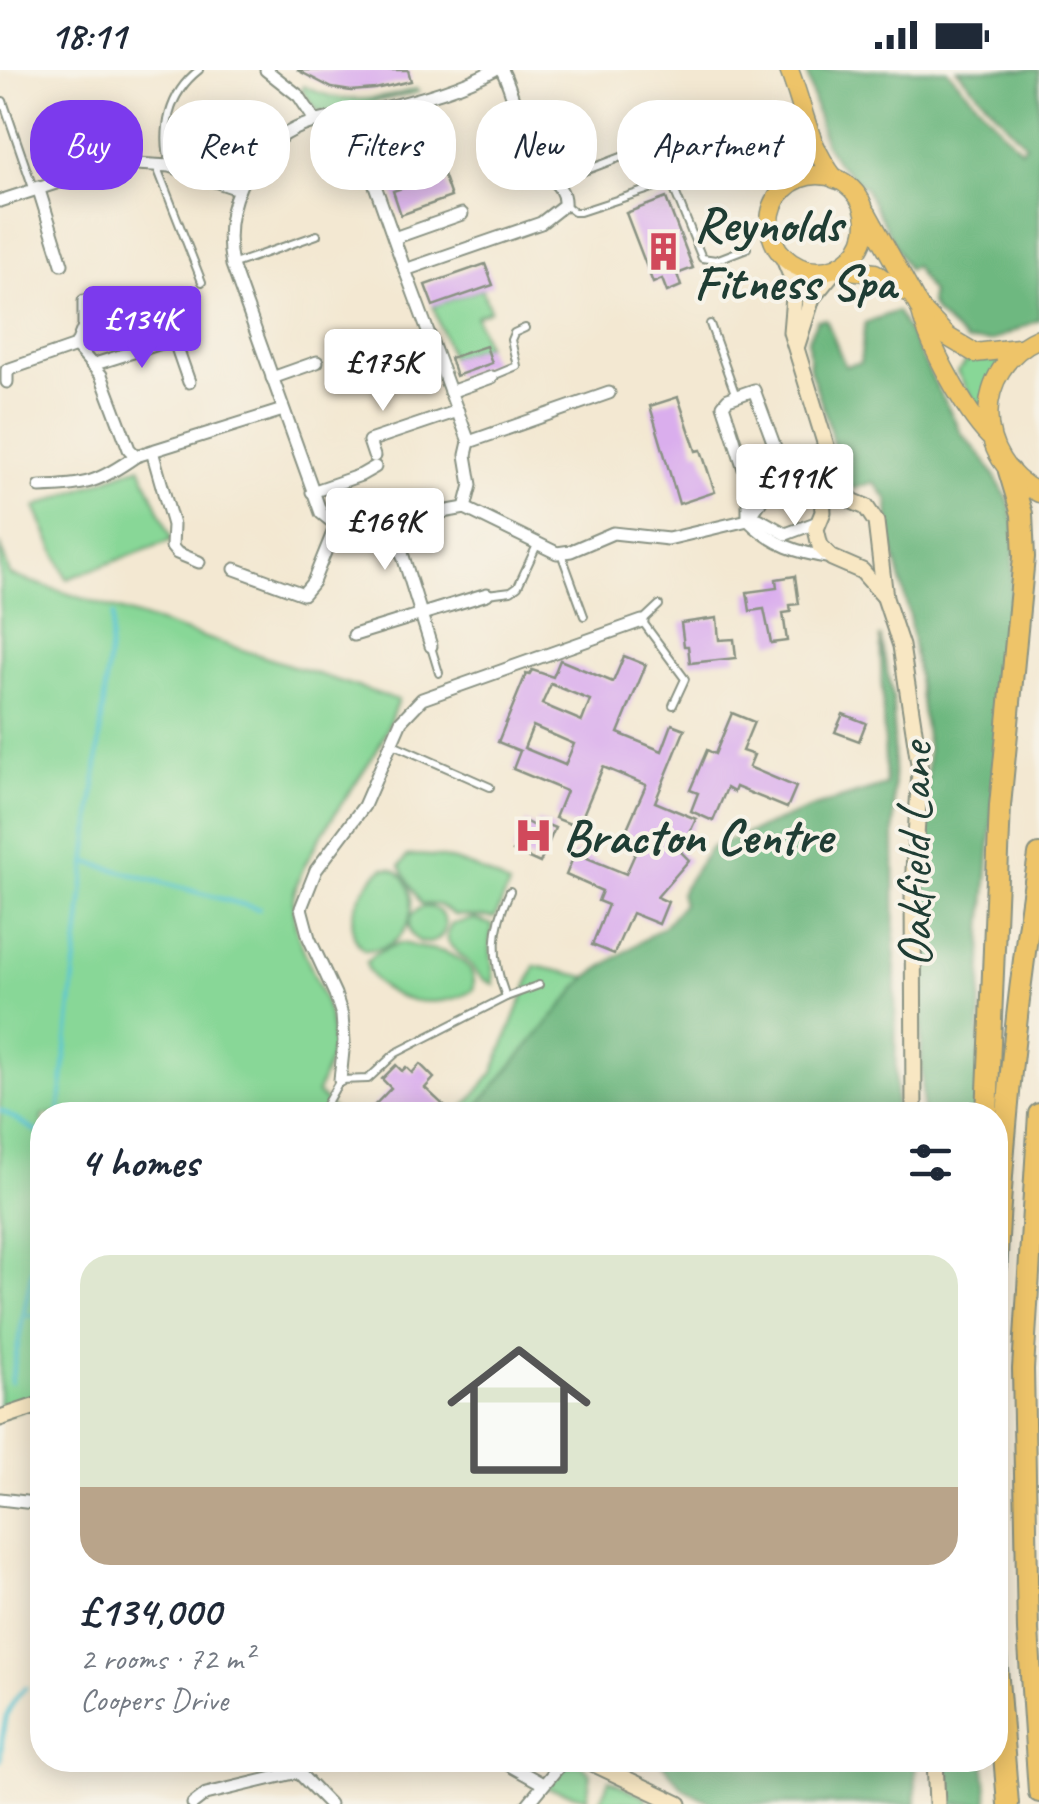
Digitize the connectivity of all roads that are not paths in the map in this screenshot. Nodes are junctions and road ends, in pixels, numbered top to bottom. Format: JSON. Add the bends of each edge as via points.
{"nodes":[{"id":1,"x":199,"y":70,"type":"edge"},
{"id":2,"x":266,"y":70,"type":"edge"},
{"id":3,"x":494,"y":70,"type":"edge"},
{"id":4,"x":502,"y":70,"type":"edge"},
{"id":5,"x":789,"y":70,"type":"edge"},
{"id":6,"x":3,"y":100,"type":"dead end"},
{"id":7,"x":175,"y":100,"type":"edge"},
{"id":8,"x":413,"y":100,"type":"edge"},
{"id":9,"x":514,"y":100,"type":"edge"},
{"id":10,"x":797,"y":100,"type":"edge"},
{"id":11,"x":310,"y":113,"type":"edge"},
{"id":12,"x":816,"y":153,"type":"edge"},
{"id":13,"x":143,"y":164,"type":"edge"},
{"id":14,"x":155,"y":164,"type":"junction"},
{"id":15,"x":163,"y":165,"type":"edge"},
{"id":16,"x":30,"y":172,"type":"edge"},
{"id":17,"x":835,"y":179,"type":"junction"},
{"id":18,"x":30,"y":190,"type":"edge"},
{"id":19,"x":37,"y":190,"type":"edge"},
{"id":20,"x":238,"y":190,"type":"edge"},
{"id":21,"x":377,"y":190,"type":"edge"},
{"id":22,"x":561,"y":190,"type":"edge"},
{"id":23,"x":779,"y":190,"type":"edge"},
{"id":24,"x":778,"y":195,"type":"junction"},
{"id":25,"x":0,"y":200,"type":"edge"},
{"id":26,"x":860,"y":201,"type":"junction"},
{"id":27,"x":563,"y":207,"type":"junction"},
{"id":28,"x":462,"y":214,"type":"dead end"},
{"id":29,"x":317,"y":235,"type":"dead end"},
{"id":30,"x":394,"y":238,"type":"junction"},
{"id":31,"x":746,"y":248,"type":"dead end"},
{"id":32,"x":782,"y":254,"type":"junction"},
{"id":33,"x":62,"y":264,"type":"dead end"},
{"id":34,"x":232,"y":265,"type":"junction"},
{"id":35,"x":837,"y":269,"type":"junction"},
{"id":36,"x":405,"y":270,"type":"junction"},
{"id":37,"x":202,"y":282,"type":"dead end"},
{"id":38,"x":915,"y":300,"type":"junction"},
{"id":39,"x":84,"y":301,"type":"dead end"},
{"id":40,"x":710,"y":324,"type":"dead end"},
{"id":41,"x":525,"y":328,"type":"dead end"},
{"id":42,"x":1039,"y":338,"type":"edge"},
{"id":43,"x":797,"y":345,"type":"junction"},
{"id":44,"x":76,"y":346,"type":"junction"},
{"id":45,"x":1018,"y":348,"type":"junction"},
{"id":46,"x":317,"y":362,"type":"dead end"},
{"id":47,"x":92,"y":365,"type":"junction"},
{"id":48,"x":492,"y":377,"type":"joint"},
{"id":49,"x":272,"y":378,"type":"junction"},
{"id":50,"x":7,"y":382,"type":"dead end"},
{"id":51,"x":190,"y":382,"type":"dead end"},
{"id":52,"x":450,"y":392,"type":"junction"},
{"id":53,"x":609,"y":393,"type":"dead end"},
{"id":54,"x":736,"y":396,"type":"junction"},
{"id":55,"x":284,"y":410,"type":"junction"},
{"id":56,"x":458,"y":411,"type":"junction"},
{"id":57,"x":822,"y":435,"type":"junction"},
{"id":58,"x":989,"y":436,"type":"junction"},
{"id":59,"x":469,"y":442,"type":"junction"},
{"id":60,"x":152,"y":451,"type":"junction"},
{"id":61,"x":136,"y":456,"type":"junction"},
{"id":62,"x":1009,"y":472,"type":"junction"},
{"id":63,"x":40,"y":487,"type":"dead end"},
{"id":64,"x":312,"y":492,"type":"junction"},
{"id":65,"x":1039,"y":494,"type":"edge"},
{"id":66,"x":852,"y":501,"type":"junction"},
{"id":67,"x":465,"y":508,"type":"junction"},
{"id":68,"x":820,"y":517,"type":"junction"},
{"id":69,"x":748,"y":520,"type":"junction"},
{"id":70,"x":392,"y":521,"type":"junction"},
{"id":71,"x":336,"y":525,"type":"junction"},
{"id":72,"x":876,"y":541,"type":"junction"},
{"id":73,"x":537,"y":546,"type":"junction"},
{"id":74,"x":562,"y":553,"type":"junction"},
{"id":75,"x":837,"y":560,"type":"junction"},
{"id":76,"x":198,"y":562,"type":"dead end"},
{"id":77,"x":235,"y":569,"type":"dead end"},
{"id":78,"x":488,"y":594,"type":"joint"},
{"id":79,"x":885,"y":598,"type":"junction"},
{"id":80,"x":659,"y":605,"type":"dead end"},
{"id":81,"x":420,"y":612,"type":"junction"},
{"id":82,"x":584,"y":616,"type":"dead end"},
{"id":83,"x":642,"y":622,"type":"junction"},
{"id":84,"x":354,"y":634,"type":"dead end"},
{"id":85,"x":430,"y":646,"type":"joint"},
{"id":86,"x":439,"y":673,"type":"dead end"},
{"id":87,"x":673,"y":705,"type":"dead end"},
{"id":88,"x":392,"y":743,"type":"junction"},
{"id":89,"x":490,"y":787,"type":"dead end"},
{"id":90,"x":1039,"y":855,"type":"edge"},
{"id":91,"x":510,"y":890,"type":"dead end"},
{"id":92,"x":539,"y":985,"type":"dead end"},
{"id":93,"x":506,"y":997,"type":"junction"},
{"id":94,"x":340,"y":1080,"type":"junction"},
{"id":95,"x":327,"y":1102,"type":"edge"},
{"id":96,"x":914,"y":1102,"type":"edge"},
{"id":97,"x":988,"y":1102,"type":"edge"},
{"id":98,"x":1008,"y":1102,"type":"edge"},
{"id":99,"x":1039,"y":1114,"type":"edge"},
{"id":100,"x":30,"y":1408,"type":"edge"},
{"id":101,"x":0,"y":1418,"type":"edge"},
{"id":102,"x":1039,"y":1443,"type":"edge"},
{"id":103,"x":0,"y":1499,"type":"edge"},
{"id":104,"x":30,"y":1503,"type":"edge"},
{"id":105,"x":1028,"y":1631,"type":"junction"},
{"id":106,"x":522,"y":1772,"type":"edge"},
{"id":107,"x":554,"y":1772,"type":"edge"},
{"id":108,"x":611,"y":1772,"type":"edge"},
{"id":109,"x":936,"y":1772,"type":"edge"},
{"id":110,"x":1005,"y":1772,"type":"edge"},
{"id":111,"x":543,"y":1784,"type":"junction"},
{"id":112,"x":1039,"y":1792,"type":"edge"},
{"id":113,"x":193,"y":1804,"type":"edge"},
{"id":114,"x":329,"y":1804,"type":"edge"},
{"id":115,"x":528,"y":1804,"type":"edge"},
{"id":116,"x":678,"y":1804,"type":"edge"},
{"id":117,"x":937,"y":1804,"type":"edge"},
{"id":118,"x":1008,"y":1804,"type":"edge"}],
"edges":[{"from":1,"to":7,"type":"lane"},
{"from":2,"to":11,"type":"street"},
{"from":3,"to":8,"type":"street"},
{"from":4,"to":9,"type":"street"},
{"from":5,"to":10,"type":"main road"},
{"from":6,"to":16,"type":"lane"},
{"from":12,"to":17,"type":"main road"},
{"from":13,"to":14,"type":"street"},
{"from":14,"to":15,"type":"street"},
{"from":14,"to":37,"type":"lane"},
{"from":17,"to":24,"type":"main road","via":[[802,178]]},
{"from":17,"to":26,"type":"main road"},
{"from":18,"to":25,"type":"street"},
{"from":19,"to":33,"type":"street"},
{"from":20,"to":34,"type":"street","via":[[229,230]]},
{"from":21,"to":30,"type":"street"},
{"from":22,"to":27,"type":"street"},
{"from":23,"to":24,"type":"main road"},
{"from":24,"to":32,"type":"main road","via":[[771,224]]},
{"from":26,"to":35,"type":"main road","via":[[863,240]]},
{"from":26,"to":38,"type":"main road"},
{"from":27,"to":31,"type":"lane","via":[[580,212],[671,182],[702,258],[716,260]]},
{"from":27,"to":36,"type":"street","via":[[541,223]]},
{"from":28,"to":30,"type":"street"},
{"from":29,"to":34,"type":"lane"},
{"from":30,"to":36,"type":"street"},
{"from":32,"to":35,"type":"main road","via":[[807,268]]},
{"from":32,"to":43,"type":"street","name":"Oakfield Lane","via":[[795,282],[791,332]]},
{"from":34,"to":49,"type":"street"},
{"from":35,"to":38,"type":"main road","via":[[869,272]]},
{"from":35,"to":43,"type":"street","via":[[812,298]]},
{"from":36,"to":52,"type":"street"},
{"from":38,"to":45,"type":"main road","via":[[970,351]]},
{"from":38,"to":58,"type":"main road","via":[[974,420]]},
{"from":39,"to":44,"type":"street"},
{"from":40,"to":54,"type":"lane"},
{"from":41,"to":48,"type":"lane","via":[[510,340],[517,366]]},
{"from":42,"to":45,"type":"main road"},
{"from":43,"to":57,"type":"street","name":"Oakfield Lane"},
{"from":44,"to":47,"type":"street"},
{"from":44,"to":50,"type":"street","via":[[7,370]]},
{"from":45,"to":58,"type":"main road","via":[[992,396]]},
{"from":46,"to":49,"type":"street"},
{"from":47,"to":51,"type":"street","via":[[174,340]]},
{"from":47,"to":61,"type":"street"},
{"from":48,"to":52,"type":"street"},
{"from":49,"to":55,"type":"street"},
{"from":52,"to":56,"type":"street"},
{"from":53,"to":59,"type":"street"},
{"from":54,"to":69,"type":"street","via":[[723,405],[748,480]]},
{"from":54,"to":69,"type":"street","via":[[756,392],[783,468]]},
{"from":55,"to":60,"type":"street"},
{"from":55,"to":64,"type":"street"},
{"from":56,"to":59,"type":"street"},
{"from":56,"to":64,"type":"street","via":[[368,441],[375,461],[361,476]]},
{"from":57,"to":66,"type":"street","name":"Oakfield Lane","via":[[835,476]]},
{"from":57,"to":68,"type":"street","name":"Oakfield Lane"},
{"from":58,"to":62,"type":"main road"},
{"from":59,"to":67,"type":"street"},
{"from":60,"to":61,"type":"street"},
{"from":60,"to":76,"type":"street","via":[[173,526],[172,547]]},
{"from":61,"to":63,"type":"street","via":[[88,485]]},
{"from":62,"to":65,"type":"main road"},
{"from":62,"to":97,"type":"highway","via":[[1022,514],[1024,557],[1000,806]]},
{"from":64,"to":71,"type":"street","via":[[321,513]]},
{"from":66,"to":68,"type":"street"},
{"from":66,"to":72,"type":"street","name":"Oakfield Lane","via":[[872,514]]},
{"from":67,"to":70,"type":"street"},
{"from":67,"to":73,"type":"street"},
{"from":68,"to":69,"type":"street","via":[[786,534]]},
{"from":68,"to":75,"type":"street","name":"Oakfield Lane","via":[[820,546]]},
{"from":69,"to":74,"type":"street","via":[[668,539],[613,533]]},
{"from":69,"to":75,"type":"street","via":[[794,551]]},
{"from":70,"to":71,"type":"street"},
{"from":70,"to":81,"type":"street"},
{"from":71,"to":77,"type":"street","via":[[303,594]]},
{"from":72,"to":75,"type":"street","via":[[866,555]]},
{"from":72,"to":79,"type":"street","name":"Oakfield Lane"},
{"from":73,"to":74,"type":"street"},
{"from":73,"to":78,"type":"lane","via":[[518,586]]},
{"from":74,"to":82,"type":"lane"},
{"from":75,"to":79,"type":"street","name":"Oakfield Lane","via":[[862,571]]},
{"from":78,"to":81,"type":"street"},
{"from":79,"to":96,"type":"street","name":"Oakfield Lane","via":[[901,646],[920,770]]},
{"from":80,"to":83,"type":"lane"},
{"from":81,"to":84,"type":"street"},
{"from":81,"to":85,"type":"street"},
{"from":83,"to":87,"type":"lane","via":[[685,680]]},
{"from":83,"to":88,"type":"street","via":[[422,699]]},
{"from":85,"to":86,"type":"lane"},
{"from":88,"to":89,"type":"lane"},
{"from":88,"to":94,"type":"street","via":[[364,806],[316,870],[302,908],[342,1015]]},
{"from":90,"to":98,"type":"highway"},
{"from":91,"to":93,"type":"lane","via":[[494,948]]},
{"from":92,"to":93,"type":"lane"},
{"from":93,"to":94,"type":"lane","via":[[396,1053],[368,1078]]},
{"from":94,"to":95,"type":"lane"},
{"from":99,"to":105,"type":"highway","via":[[1024,1369]]},
{"from":100,"to":101,"type":"street"},
{"from":102,"to":105,"type":"highway"},
{"from":103,"to":104,"type":"street"},
{"from":105,"to":112,"type":"highway"},
{"from":106,"to":111,"type":"street"},
{"from":107,"to":111,"type":"street"},
{"from":108,"to":116,"type":"street"},
{"from":109,"to":117,"type":"street"},
{"from":110,"to":118,"type":"highway"},
{"from":111,"to":115,"type":"street"},
{"from":113,"to":114,"type":"street","via":[[206,1794],[298,1772]]}]}
